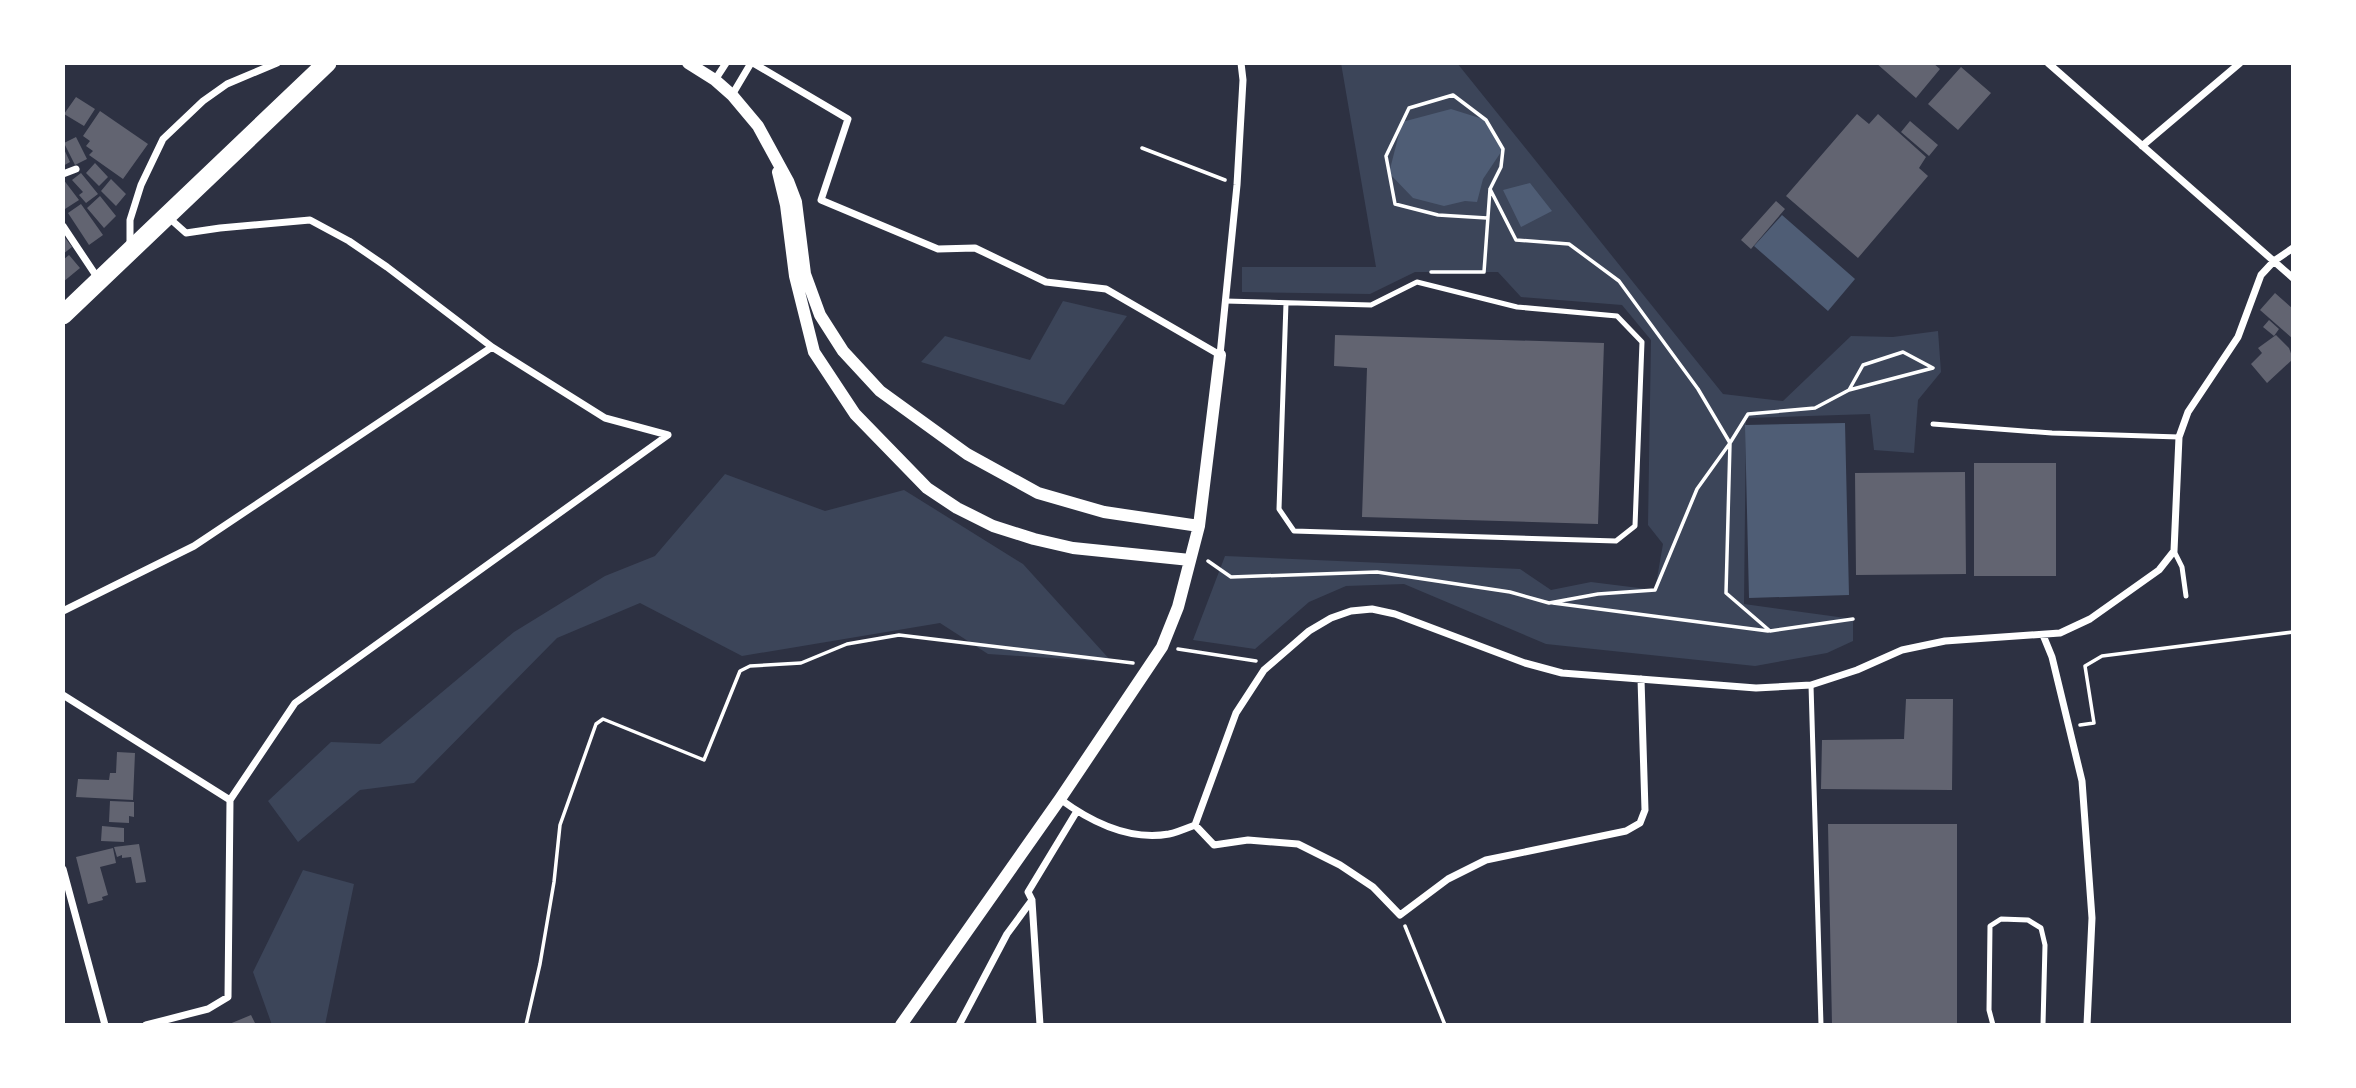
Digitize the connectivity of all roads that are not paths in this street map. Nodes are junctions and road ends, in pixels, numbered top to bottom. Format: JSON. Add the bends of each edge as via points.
{"nodes":[{"id":1,"x":277,"y":63,"type":"edge"},
{"id":2,"x":327,"y":63,"type":"edge"},
{"id":3,"x":688,"y":63,"type":"edge"},
{"id":4,"x":726,"y":63,"type":"edge"},
{"id":5,"x":752,"y":63,"type":"edge"},
{"id":6,"x":1241,"y":63,"type":"edge"},
{"id":7,"x":2048,"y":63,"type":"edge"},
{"id":8,"x":2240,"y":63,"type":"edge"},
{"id":9,"x":715,"y":80,"type":"junction"},
{"id":10,"x":732,"y":95,"type":"junction"},
{"id":11,"x":2142,"y":146,"type":"junction"},
{"id":12,"x":776,"y":158,"type":"junction"},
{"id":13,"x":76,"y":169,"type":"dead end"},
{"id":14,"x":63,"y":174,"type":"edge"},
{"id":15,"x":168,"y":217,"type":"junction"},
{"id":16,"x":63,"y":226,"type":"edge"},
{"id":17,"x":2293,"y":248,"type":"edge"},
{"id":18,"x":130,"y":253,"type":"junction"},
{"id":19,"x":2274,"y":261,"type":"junction"},
{"id":20,"x":2293,"y":278,"type":"edge"},
{"id":21,"x":100,"y":281,"type":"junction"},
{"id":22,"x":1225,"y":301,"type":"junction"},
{"id":23,"x":1286,"y":303,"type":"junction"},
{"id":24,"x":63,"y":315,"type":"edge"},
{"id":25,"x":492,"y":346,"type":"junction"},
{"id":26,"x":1220,"y":355,"type":"junction"},
{"id":27,"x":1933,"y":424,"type":"dead end"},
{"id":28,"x":2179,"y":437,"type":"junction"},
{"id":29,"x":1199,"y":526,"type":"junction"},
{"id":30,"x":2174,"y":551,"type":"junction"},
{"id":31,"x":1190,"y":560,"type":"junction"},
{"id":32,"x":2186,"y":596,"type":"dead end"},
{"id":33,"x":63,"y":611,"type":"edge"},
{"id":34,"x":2043,"y":635,"type":"junction"},
{"id":35,"x":1642,"y":679,"type":"junction"},
{"id":36,"x":1811,"y":685,"type":"junction"},
{"id":37,"x":63,"y":695,"type":"edge"},
{"id":38,"x":1060,"y":799,"type":"junction"},
{"id":39,"x":230,"y":800,"type":"junction"},
{"id":40,"x":1077,"y":811,"type":"junction"},
{"id":41,"x":1195,"y":825,"type":"junction"},
{"id":42,"x":63,"y":870,"type":"edge"},
{"id":43,"x":1032,"y":900,"type":"junction"},
{"id":44,"x":105,"y":1025,"type":"edge"},
{"id":45,"x":146,"y":1025,"type":"edge"},
{"id":46,"x":901,"y":1025,"type":"edge"},
{"id":47,"x":959,"y":1025,"type":"edge"},
{"id":48,"x":1040,"y":1025,"type":"edge"},
{"id":49,"x":1821,"y":1025,"type":"edge"},
{"id":50,"x":1993,"y":1025,"type":"edge"},
{"id":51,"x":2043,"y":1025,"type":"edge"},
{"id":52,"x":2087,"y":1025,"type":"edge"}],
"edges":[{"from":1,"to":18,"type":"street","via":[[227,84],[163,139],[130,220]]},
{"from":2,"to":15,"type":"highway"},
{"from":3,"to":9,"type":"street"},
{"from":4,"to":9,"type":"street"},
{"from":5,"to":10,"type":"street"},
{"from":5,"to":26,"type":"street","via":[[848,118],[821,200],[938,249],[975,248],[1046,282],[1106,289]]},
{"from":6,"to":22,"type":"street","via":[[1237,185]]},
{"from":7,"to":11,"type":"street"},
{"from":8,"to":11,"type":"street"},
{"from":9,"to":10,"type":"street"},
{"from":10,"to":12,"type":"street","via":[[758,126]]},
{"from":11,"to":19,"type":"street"},
{"from":12,"to":29,"type":"street","via":[[796,202],[805,274],[820,315],[843,351],[880,391],[967,454],[1038,493],[1104,512]]},
{"from":12,"to":31,"type":"street","via":[[800,301],[814,352],[855,414],[927,488],[993,526],[1034,539],[1073,548]]},
{"from":13,"to":14,"type":"street"},
{"from":15,"to":18,"type":"highway"},
{"from":15,"to":25,"type":"street","via":[[186,233],[310,220],[387,267]]},
{"from":16,"to":21,"type":"street"},
{"from":17,"to":19,"type":"street"},
{"from":18,"to":21,"type":"highway"},
{"from":19,"to":20,"type":"street"},
{"from":19,"to":28,"type":"street","via":[[2261,275],[2238,337],[2188,412]]},
{"from":21,"to":24,"type":"highway"},
{"from":22,"to":23,"type":"lane"},
{"from":22,"to":26,"type":"street"},
{"from":23,"to":23,"type":"lane","via":[[1371,305],[1417,282],[1517,307],[1617,316],[1642,342],[1635,526],[1616,541],[1294,531],[1279,509]]},
{"from":25,"to":33,"type":"street","via":[[194,546]]},
{"from":25,"to":39,"type":"street","via":[[605,418],[668,435],[295,703]]},
{"from":26,"to":29,"type":"street"},
{"from":27,"to":28,"type":"lane"},
{"from":28,"to":30,"type":"street"},
{"from":29,"to":31,"type":"street"},
{"from":30,"to":32,"type":"lane","via":[[2182,566]]},
{"from":30,"to":34,"type":"street","via":[[2159,570],[2120,600],[2080,624]]},
{"from":31,"to":38,"type":"street","via":[[1162,647]]},
{"from":34,"to":36,"type":"street","via":[[1945,641],[1902,650]]},
{"from":34,"to":52,"type":"street","via":[[2082,781],[2092,918]]},
{"from":35,"to":36,"type":"street","via":[[1756,688]]},
{"from":35,"to":41,"type":"street","via":[[1562,673],[1395,614],[1351,611],[1309,631],[1264,670],[1236,713]]},
{"from":35,"to":41,"type":"street","via":[[1645,810],[1640,823],[1626,831],[1486,860],[1448,879],[1400,915],[1373,887],[1298,844],[1248,840],[1214,845]]},
{"from":36,"to":49,"type":"lane"},
{"from":37,"to":39,"type":"street"},
{"from":38,"to":40,"type":"street"},
{"from":38,"to":46,"type":"street"},
{"from":39,"to":45,"type":"street","via":[[228,997],[208,1009]]},
{"from":40,"to":41,"type":"street","via":[[1119,832],[1168,834]]},
{"from":40,"to":43,"type":"street","via":[[1028,892]]},
{"from":42,"to":44,"type":"street"},
{"from":43,"to":47,"type":"street","via":[[1007,934]]},
{"from":43,"to":48,"type":"street"},
{"from":50,"to":51,"type":"lane","via":[[1989,1010],[1990,926],[2001,919],[2028,920],[2041,928],[2045,945]]}]}
